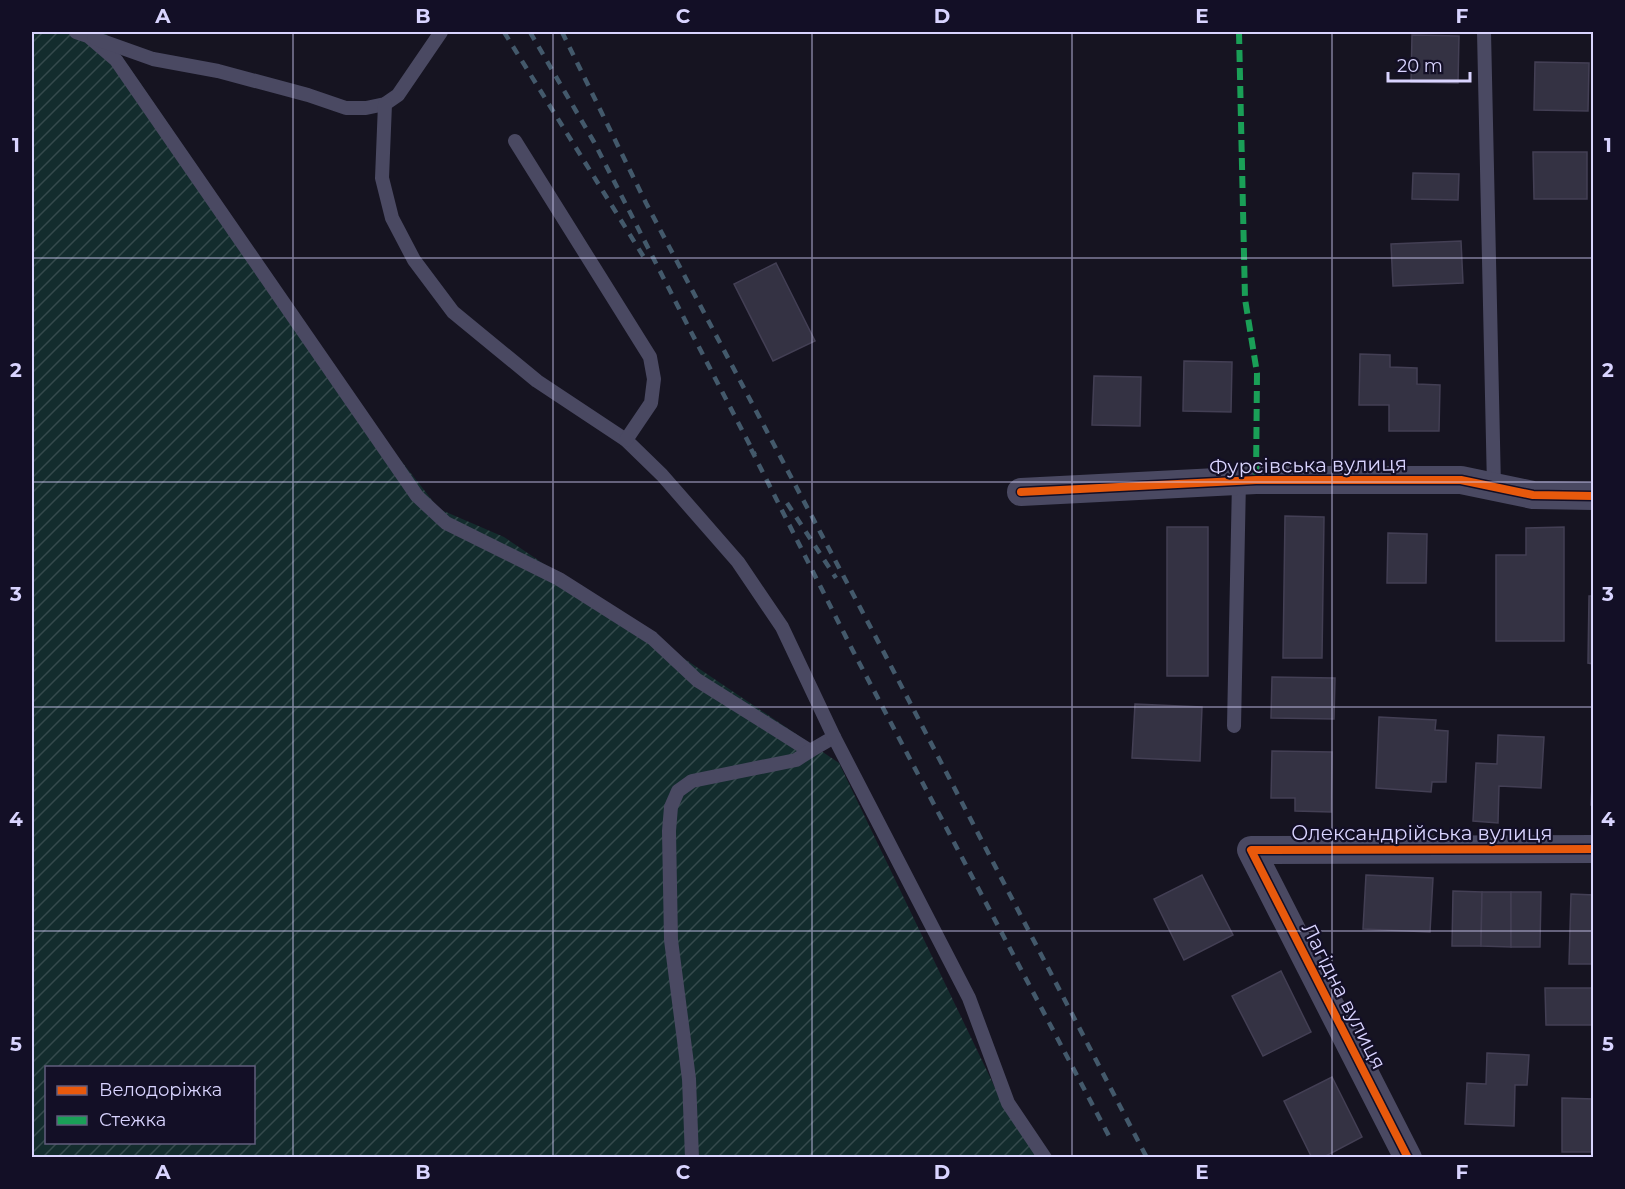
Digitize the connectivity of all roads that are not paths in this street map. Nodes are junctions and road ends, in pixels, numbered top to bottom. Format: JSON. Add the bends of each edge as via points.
{"nodes":[{"id":1,"x":441,"y":32,"type":"edge"},
{"id":2,"x":1484,"y":32,"type":"edge"},
{"id":3,"x":82,"y":34,"type":"edge"},
{"id":4,"x":385,"y":104,"type":"junction"},
{"id":5,"x":515,"y":141,"type":"dead end"},
{"id":6,"x":626,"y":440,"type":"junction"},
{"id":7,"x":1239,"y":481,"type":"junction"},
{"id":8,"x":1494,"y":487,"type":"junction"},
{"id":9,"x":1021,"y":492,"type":"dead end"},
{"id":10,"x":1593,"y":496,"type":"edge"},
{"id":11,"x":1234,"y":726,"type":"dead end"},
{"id":12,"x":834,"y":737,"type":"junction"},
{"id":13,"x":810,"y":751,"type":"junction"},
{"id":14,"x":1593,"y":849,"type":"edge"},
{"id":15,"x":1251,"y":850,"type":"joint"},
{"id":16,"x":692,"y":1158,"type":"edge"},
{"id":17,"x":1045,"y":1158,"type":"edge"},
{"id":18,"x":1408,"y":1158,"type":"edge"}],
"edges":[{"from":1,"to":4,"type":"lane","via":[[398,95]]},
{"from":2,"to":8,"type":"lane"},
{"from":3,"to":4,"type":"lane","via":[[153,59],[218,70],[346,108]]},
{"from":3,"to":13,"type":"lane","via":[[116,60],[417,496],[446,523],[559,579],[652,638],[697,680]]},
{"from":4,"to":6,"type":"lane","via":[[382,178],[392,218],[414,260],[453,312],[537,381]]},
{"from":5,"to":6,"type":"lane","via":[[650,357],[654,379],[651,403]]},
{"from":6,"to":12,"type":"lane","via":[[738,562],[782,627]]},
{"from":7,"to":8,"type":"street","name":"Фурсівська вулиця","via":[[1461,480]]},
{"from":7,"to":9,"type":"street","name":"Фурсівська вулиця"},
{"from":7,"to":11,"type":"lane"},
{"from":8,"to":10,"type":"street","name":"Фурсівська вулиця","via":[[1533,495]]},
{"from":12,"to":13,"type":"lane"},
{"from":12,"to":17,"type":"lane","via":[[969,998],[1008,1103]]},
{"from":13,"to":16,"type":"lane","via":[[796,760],[692,781],[678,791],[671,807],[671,940],[689,1079]]},
{"from":14,"to":15,"type":"street","name":"Олександрійська вулиця"},
{"from":15,"to":18,"type":"street","name":"Лагідна вулиця"}]}
